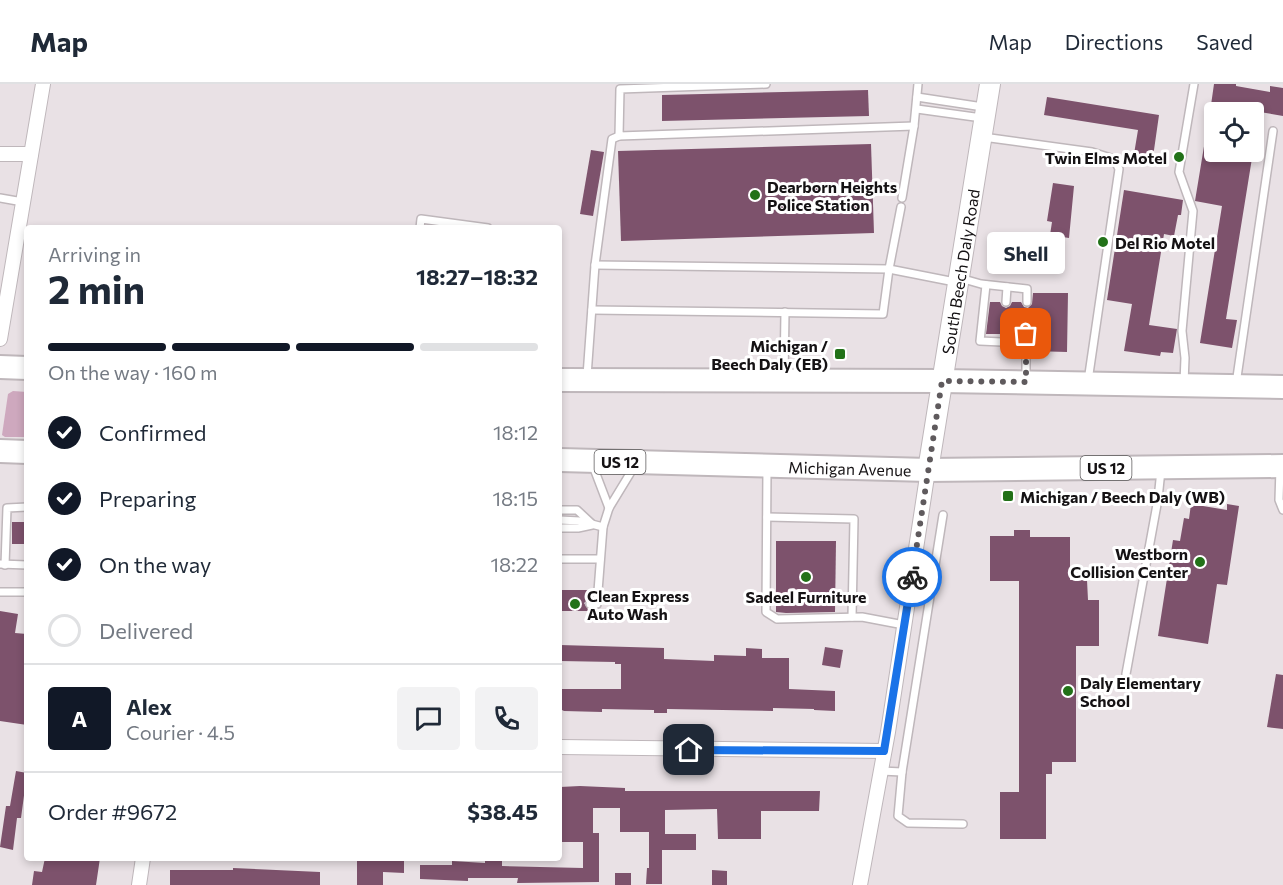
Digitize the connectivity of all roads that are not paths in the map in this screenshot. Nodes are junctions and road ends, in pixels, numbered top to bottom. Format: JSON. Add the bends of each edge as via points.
{"nodes":[{"id":1,"x":43,"y":84,"type":"edge"},
{"id":2,"x":766,"y":84,"type":"edge"},
{"id":3,"x":918,"y":84,"type":"edge"},
{"id":4,"x":990,"y":84,"type":"edge"},
{"id":5,"x":1194,"y":84,"type":"edge"},
{"id":6,"x":917,"y":97,"type":"junction"},
{"id":7,"x":917,"y":109,"type":"junction"},
{"id":8,"x":984,"y":121,"type":"junction"},
{"id":9,"x":914,"y":126,"type":"junction"},
{"id":10,"x":1273,"y":131,"type":"dead end"},
{"id":11,"x":619,"y":136,"type":"junction"},
{"id":12,"x":0,"y":154,"type":"edge"},
{"id":13,"x":31,"y":154,"type":"junction"},
{"id":14,"x":0,"y":198,"type":"edge"},
{"id":15,"x":902,"y":198,"type":"dead end"},
{"id":16,"x":23,"y":202,"type":"junction"},
{"id":17,"x":901,"y":207,"type":"dead end"},
{"id":18,"x":420,"y":225,"type":"edge"},
{"id":19,"x":466,"y":225,"type":"edge"},
{"id":20,"x":595,"y":265,"type":"junction"},
{"id":21,"x":889,"y":268,"type":"junction"},
{"id":22,"x":958,"y":280,"type":"junction"},
{"id":23,"x":986,"y":285,"type":"junction"},
{"id":24,"x":1007,"y":287,"type":"junction"},
{"id":25,"x":1006,"y":302,"type":"dead end"},
{"id":26,"x":1027,"y":302,"type":"dead end"},
{"id":27,"x":592,"y":310,"type":"junction"},
{"id":28,"x":785,"y":312,"type":"junction"},
{"id":29,"x":1026,"y":334,"type":"dead end"},
{"id":30,"x":0,"y":339,"type":"edge"},
{"id":31,"x":1026,"y":343,"type":"junction"},
{"id":32,"x":0,"y":368,"type":"edge"},
{"id":33,"x":24,"y":368,"type":"edge"},
{"id":34,"x":562,"y":380,"type":"edge"},
{"id":35,"x":587,"y":380,"type":"junction"},
{"id":36,"x":784,"y":381,"type":"junction"},
{"id":37,"x":942,"y":381,"type":"junction"},
{"id":38,"x":1026,"y":382,"type":"junction"},
{"id":39,"x":1088,"y":383,"type":"junction"},
{"id":40,"x":1184,"y":385,"type":"junction"},
{"id":41,"x":1236,"y":386,"type":"junction"},
{"id":42,"x":1283,"y":387,"type":"edge"},
{"id":43,"x":0,"y":451,"type":"edge"},
{"id":44,"x":24,"y":452,"type":"edge"},
{"id":45,"x":562,"y":460,"type":"edge"},
{"id":46,"x":591,"y":461,"type":"junction"},
{"id":47,"x":637,"y":462,"type":"junction"},
{"id":48,"x":766,"y":466,"type":"junction"},
{"id":49,"x":1281,"y":466,"type":"edge"},
{"id":50,"x":1161,"y":467,"type":"junction"},
{"id":51,"x":928,"y":470,"type":"junction"},
{"id":52,"x":24,"y":507,"type":"edge"},
{"id":53,"x":609,"y":508,"type":"junction"},
{"id":54,"x":562,"y":510,"type":"edge"},
{"id":55,"x":1283,"y":510,"type":"edge"},
{"id":56,"x":943,"y":515,"type":"dead end"},
{"id":57,"x":767,"y":517,"type":"junction"},
{"id":58,"x":562,"y":520,"type":"edge"},
{"id":59,"x":592,"y":525,"type":"junction"},
{"id":60,"x":603,"y":527,"type":"junction"},
{"id":61,"x":562,"y":528,"type":"edge"},
{"id":62,"x":562,"y":559,"type":"edge"},
{"id":63,"x":600,"y":559,"type":"junction"},
{"id":64,"x":2,"y":565,"type":"edge"},
{"id":65,"x":24,"y":565,"type":"edge"},
{"id":66,"x":911,"y":583,"type":"junction"},
{"id":67,"x":933,"y":587,"type":"junction"},
{"id":68,"x":0,"y":592,"type":"edge"},
{"id":69,"x":24,"y":592,"type":"edge"},
{"id":70,"x":590,"y":604,"type":"dead end"},
{"id":71,"x":852,"y":617,"type":"junction"},
{"id":72,"x":904,"y":624,"type":"junction"},
{"id":73,"x":1126,"y":674,"type":"dead end"},
{"id":74,"x":562,"y":747,"type":"edge"},
{"id":75,"x":884,"y":751,"type":"junction"},
{"id":76,"x":880,"y":771,"type":"junction"},
{"id":77,"x":902,"y":772,"type":"junction"},
{"id":78,"x":963,"y":824,"type":"dead end"},
{"id":79,"x":143,"y":861,"type":"edge"},
{"id":80,"x":139,"y":885,"type":"edge"},
{"id":81,"x":860,"y":885,"type":"edge"}],
"edges":[{"from":1,"to":13,"type":"street"},
{"from":2,"to":11,"type":"lane","via":[[620,88]]},
{"from":3,"to":6,"type":"lane"},
{"from":4,"to":8,"type":"main road","name":"South Beech Daly Road"},
{"from":5,"to":40,"type":"lane","via":[[1179,172],[1193,211],[1182,331]]},
{"from":6,"to":7,"type":"lane"},
{"from":6,"to":8,"type":"lane"},
{"from":7,"to":8,"type":"lane"},
{"from":7,"to":9,"type":"lane"},
{"from":8,"to":22,"type":"main road","name":"South Beech Daly Road"},
{"from":8,"to":39,"type":"lane","via":[[1114,159],[1119,169]]},
{"from":9,"to":11,"type":"lane"},
{"from":9,"to":15,"type":"lane"},
{"from":10,"to":41,"type":"lane"},
{"from":11,"to":20,"type":"lane","via":[[612,139]]},
{"from":12,"to":13,"type":"street"},
{"from":13,"to":16,"type":"street"},
{"from":14,"to":16,"type":"lane"},
{"from":16,"to":30,"type":"street"},
{"from":17,"to":21,"type":"lane"},
{"from":18,"to":19,"type":"lane","via":[[421,219]]},
{"from":20,"to":21,"type":"lane"},
{"from":20,"to":27,"type":"lane"},
{"from":21,"to":22,"type":"lane"},
{"from":21,"to":28,"type":"lane","via":[[884,314]]},
{"from":22,"to":23,"type":"lane"},
{"from":22,"to":37,"type":"main road","name":"South Beech Daly Road"},
{"from":23,"to":24,"type":"lane"},
{"from":23,"to":31,"type":"lane","via":[[980,341],[1008,338]]},
{"from":24,"to":25,"type":"lane"},
{"from":24,"to":26,"type":"lane","via":[[1027,289]]},
{"from":27,"to":28,"type":"lane"},
{"from":27,"to":35,"type":"lane"},
{"from":28,"to":36,"type":"lane"},
{"from":29,"to":31,"type":"lane"},
{"from":31,"to":38,"type":"lane"},
{"from":32,"to":33,"type":"main road"},
{"from":34,"to":35,"type":"main road"},
{"from":35,"to":36,"type":"main road"},
{"from":36,"to":37,"type":"main road"},
{"from":37,"to":38,"type":"main road"},
{"from":37,"to":51,"type":"main road","name":"South Beech Daly Road"},
{"from":38,"to":39,"type":"main road"},
{"from":39,"to":40,"type":"main road"},
{"from":40,"to":41,"type":"main road"},
{"from":41,"to":42,"type":"main road"},
{"from":43,"to":44,"type":"main road"},
{"from":45,"to":46,"type":"main road","name":"Michigan Avenue","number":"US 12"},
{"from":46,"to":47,"type":"main road","name":"Michigan Avenue","number":"US 12"},
{"from":46,"to":53,"type":"lane"},
{"from":47,"to":48,"type":"main road","name":"Michigan Avenue","number":"US 12"},
{"from":47,"to":53,"type":"lane"},
{"from":48,"to":51,"type":"main road","name":"Michigan Avenue","number":"US 12"},
{"from":48,"to":57,"type":"lane"},
{"from":49,"to":50,"type":"main road","name":"Michigan Avenue","number":"US 12"},
{"from":49,"to":55,"type":"lane","via":[[1279,500]]},
{"from":50,"to":51,"type":"main road","name":"Michigan Avenue","number":"US 12"},
{"from":50,"to":73,"type":"lane"},
{"from":51,"to":66,"type":"street","name":"South Beech Daly Road"},
{"from":52,"to":64,"type":"lane","via":[[7,508]]},
{"from":53,"to":60,"type":"lane"},
{"from":54,"to":59,"type":"lane","via":[[577,510]]},
{"from":56,"to":67,"type":"lane"},
{"from":57,"to":71,"type":"lane","via":[[766,612],[777,619]]},
{"from":57,"to":71,"type":"lane","via":[[854,519]]},
{"from":58,"to":59,"type":"lane"},
{"from":59,"to":60,"type":"lane"},
{"from":59,"to":61,"type":"lane"},
{"from":60,"to":63,"type":"lane"},
{"from":62,"to":63,"type":"lane"},
{"from":63,"to":70,"type":"lane","via":[[597,604]]},
{"from":64,"to":65,"type":"lane"},
{"from":66,"to":67,"type":"lane"},
{"from":66,"to":72,"type":"street","name":"South Beech Daly Road"},
{"from":67,"to":77,"type":"lane"},
{"from":68,"to":69,"type":"lane"},
{"from":71,"to":72,"type":"lane"},
{"from":72,"to":75,"type":"street","name":"South Beech Daly Road"},
{"from":74,"to":75,"type":"street"},
{"from":75,"to":76,"type":"street","name":"South Beech Daly Road"},
{"from":76,"to":77,"type":"lane"},
{"from":76,"to":81,"type":"street","name":"South Beech Daly Road"},
{"from":77,"to":78,"type":"lane","via":[[898,816],[908,823]]},
{"from":79,"to":80,"type":"street"}]}
